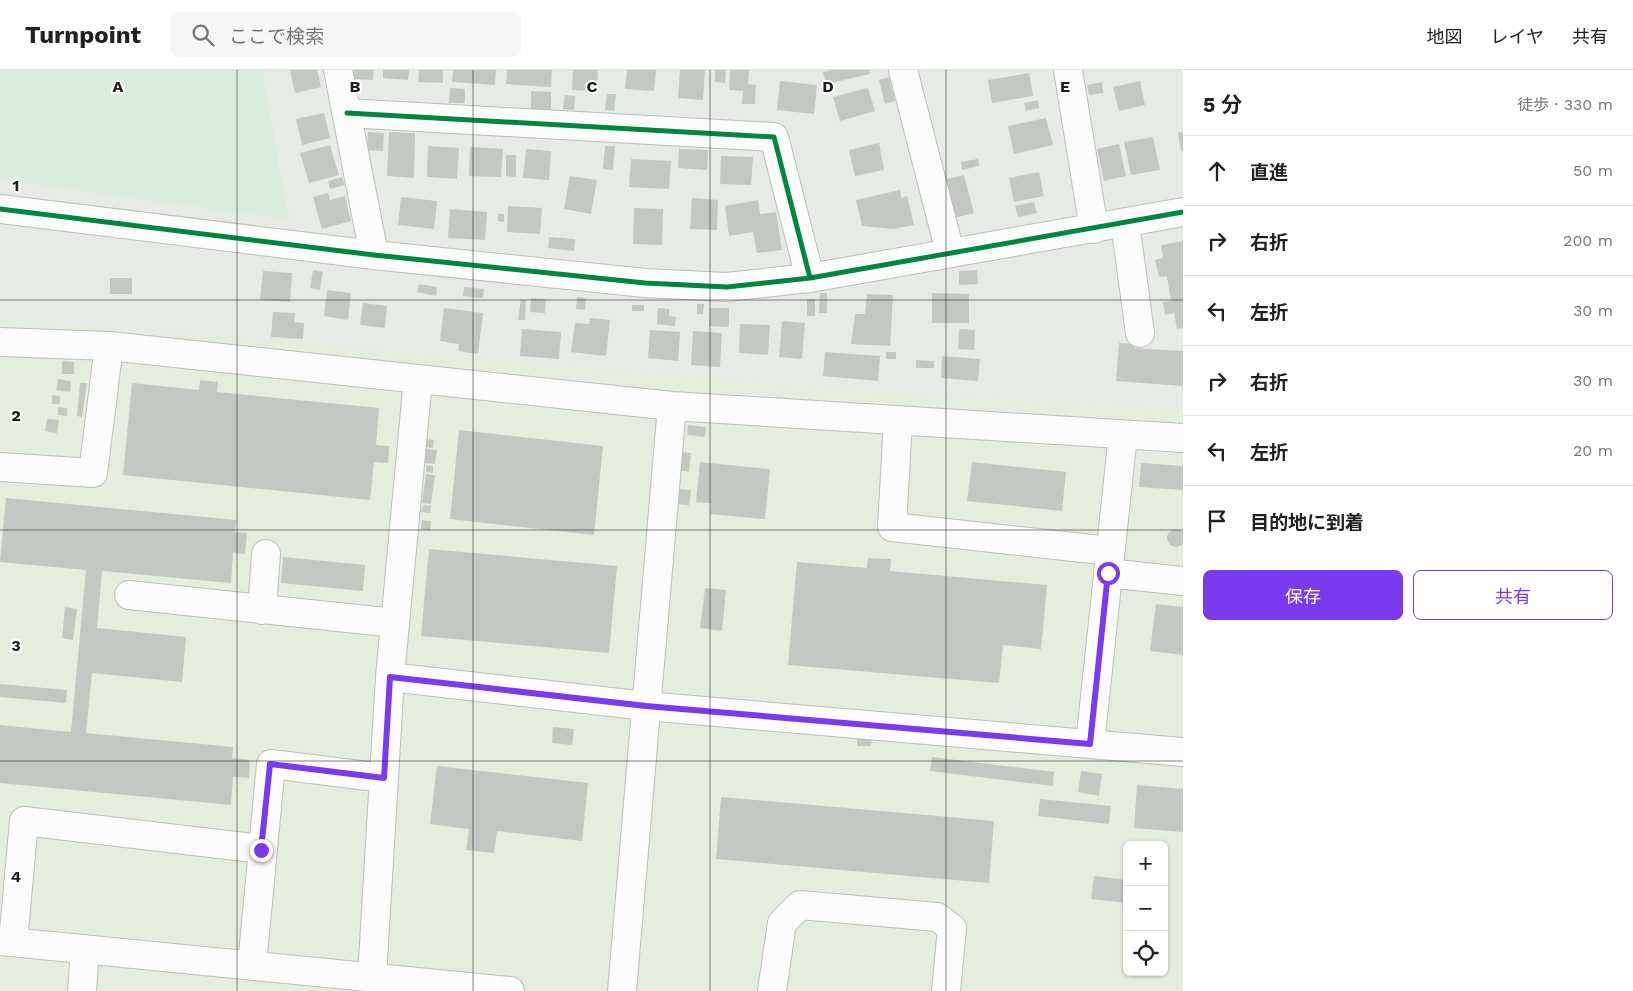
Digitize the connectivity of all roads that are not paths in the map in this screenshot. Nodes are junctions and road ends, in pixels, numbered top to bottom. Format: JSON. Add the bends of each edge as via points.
{"nodes":[{"id":1,"x":338,"y":70,"type":"edge"},
{"id":2,"x":903,"y":70,"type":"edge"},
{"id":3,"x":1073,"y":71,"type":"edge"},
{"id":4,"x":347,"y":113,"type":"junction"},
{"id":5,"x":0,"y":209,"type":"edge"},
{"id":6,"x":1183,"y":212,"type":"edge"},
{"id":7,"x":1125,"y":223,"type":"junction"},
{"id":8,"x":1094,"y":229,"type":"junction"},
{"id":9,"x":950,"y":252,"type":"junction"},
{"id":10,"x":374,"y":255,"type":"junction"},
{"id":11,"x":810,"y":278,"type":"junction"},
{"id":12,"x":1140,"y":333,"type":"dead end"},
{"id":13,"x":0,"y":342,"type":"edge"},
{"id":14,"x":109,"y":346,"type":"junction"},
{"id":15,"x":418,"y":379,"type":"junction"},
{"id":16,"x":672,"y":406,"type":"junction"},
{"id":17,"x":898,"y":420,"type":"junction"},
{"id":18,"x":1123,"y":434,"type":"junction"},
{"id":19,"x":1183,"y":438,"type":"edge"},
{"id":20,"x":0,"y":468,"type":"edge"},
{"id":21,"x":266,"y":554,"type":"dead end"},
{"id":22,"x":1109,"y":562,"type":"junction"},
{"id":23,"x":1183,"y":581,"type":"edge"},
{"id":24,"x":129,"y":595,"type":"dead end"},
{"id":25,"x":262,"y":610,"type":"junction"},
{"id":26,"x":395,"y":623,"type":"junction"},
{"id":27,"x":390,"y":677,"type":"junction"},
{"id":28,"x":646,"y":706,"type":"junction"},
{"id":29,"x":1090,"y":744,"type":"junction"},
{"id":30,"x":1183,"y":752,"type":"edge"},
{"id":31,"x":384,"y":778,"type":"junction"},
{"id":32,"x":261,"y":850,"type":"junction"},
{"id":33,"x":6,"y":941,"type":"edge"},
{"id":34,"x":85,"y":949,"type":"junction"},
{"id":35,"x":252,"y":965,"type":"junction"},
{"id":36,"x":372,"y":977,"type":"junction"},
{"id":37,"x":82,"y":991,"type":"edge"},
{"id":38,"x":510,"y":991,"type":"edge"},
{"id":39,"x":622,"y":991,"type":"edge"},
{"id":40,"x":772,"y":991,"type":"edge"},
{"id":41,"x":946,"y":991,"type":"edge"}],
"edges":[{"from":1,"to":4,"type":"street"},
{"from":2,"to":9,"type":"street"},
{"from":3,"to":8,"type":"street"},
{"from":4,"to":10,"type":"street"},
{"from":4,"to":11,"type":"street","via":[[774,137]]},
{"from":5,"to":10,"type":"street"},
{"from":6,"to":7,"type":"street"},
{"from":7,"to":8,"type":"street"},
{"from":7,"to":12,"type":"street"},
{"from":8,"to":9,"type":"street"},
{"from":9,"to":11,"type":"street"},
{"from":10,"to":11,"type":"street","via":[[654,284],[727,287]]},
{"from":13,"to":14,"type":"street"},
{"from":14,"to":15,"type":"street"},
{"from":14,"to":20,"type":"street","via":[[93,473]]},
{"from":15,"to":16,"type":"street"},
{"from":15,"to":26,"type":"street"},
{"from":16,"to":17,"type":"street"},
{"from":16,"to":28,"type":"street"},
{"from":17,"to":18,"type":"street"},
{"from":17,"to":22,"type":"street","via":[[892,527]]},
{"from":18,"to":19,"type":"street"},
{"from":18,"to":22,"type":"street"},
{"from":21,"to":25,"type":"street"},
{"from":22,"to":23,"type":"street"},
{"from":22,"to":29,"type":"street"},
{"from":24,"to":25,"type":"street"},
{"from":25,"to":26,"type":"street"},
{"from":26,"to":27,"type":"street"},
{"from":27,"to":28,"type":"street"},
{"from":27,"to":31,"type":"street"},
{"from":28,"to":29,"type":"street"},
{"from":28,"to":39,"type":"street"},
{"from":29,"to":30,"type":"street"},
{"from":31,"to":32,"type":"street","via":[[270,764]]},
{"from":31,"to":36,"type":"street"},
{"from":32,"to":33,"type":"street","via":[[24,821]]},
{"from":32,"to":35,"type":"street"},
{"from":33,"to":34,"type":"street"},
{"from":34,"to":35,"type":"street"},
{"from":34,"to":37,"type":"street"},
{"from":35,"to":36,"type":"street"},
{"from":36,"to":38,"type":"street"},
{"from":40,"to":41,"type":"street","via":[[782,923],[800,904],[937,917],[952,928]]}]}
